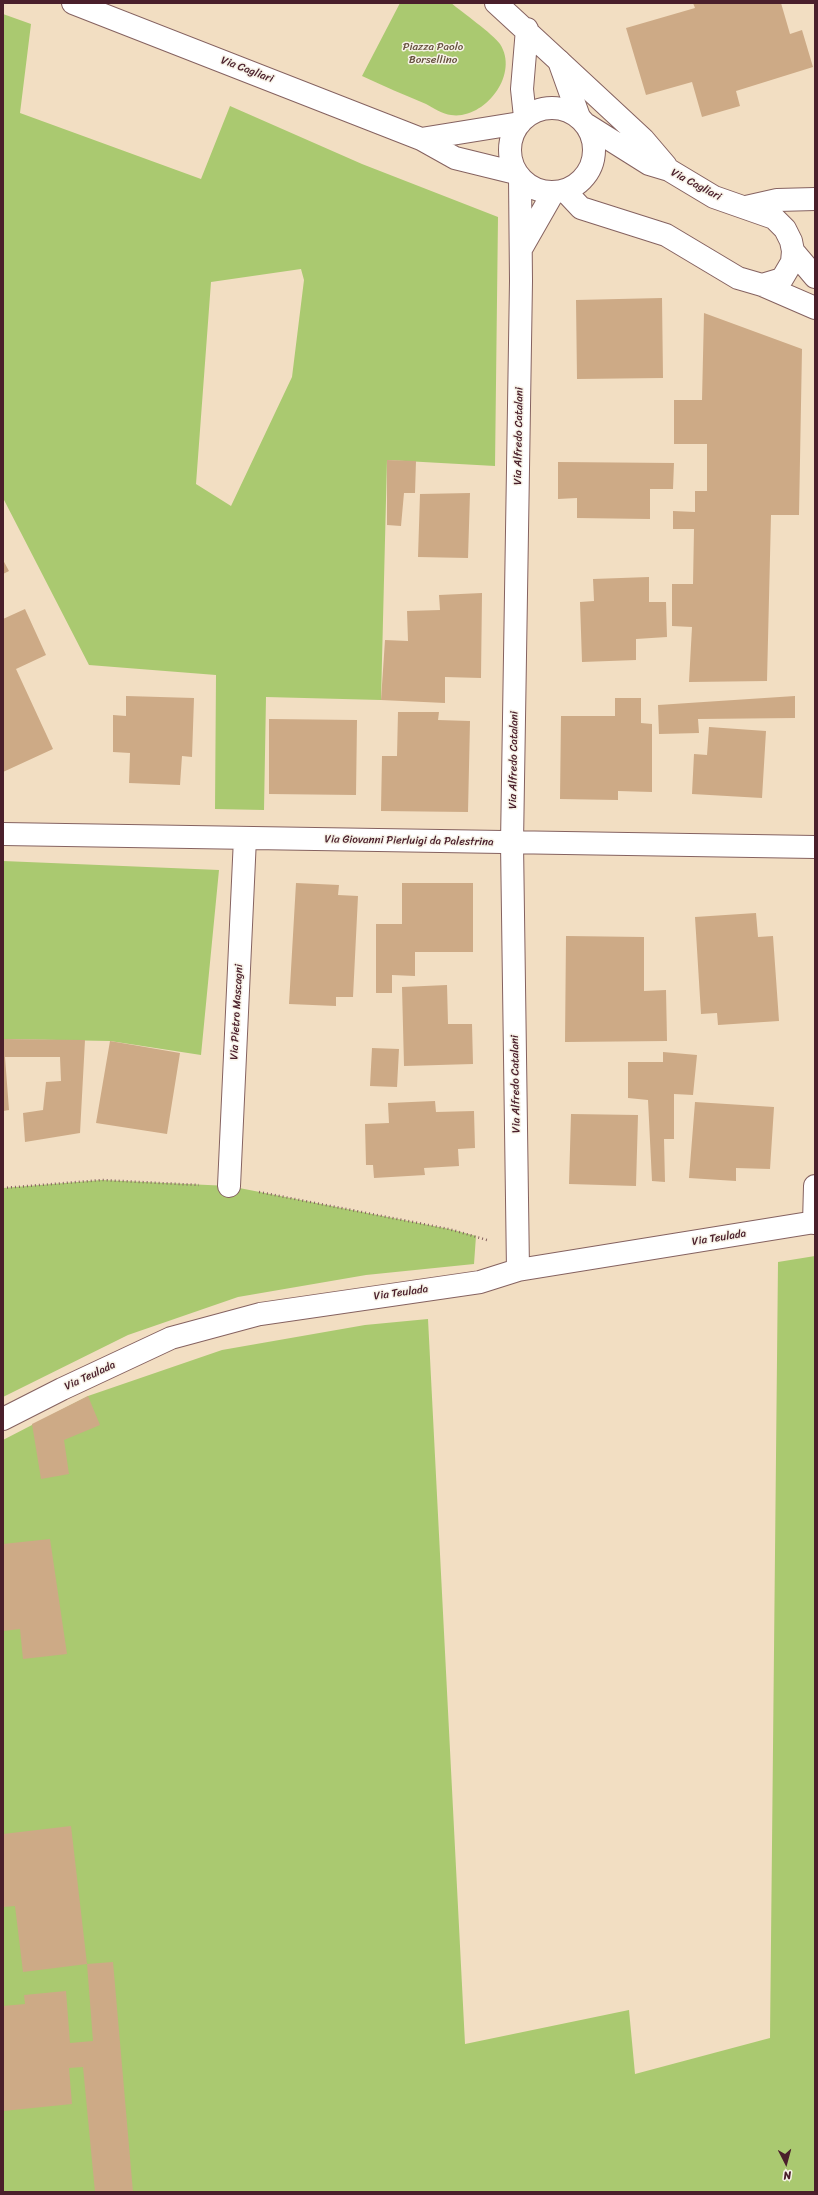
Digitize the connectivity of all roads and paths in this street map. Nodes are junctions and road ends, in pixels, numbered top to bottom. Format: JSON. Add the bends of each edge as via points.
{"nodes":[{"id":1,"x":73,"y":3,"type":"edge"},
{"id":2,"x":506,"y":6,"type":"edge"},
{"id":3,"x":527,"y":29,"type":"junction"},
{"id":4,"x":559,"y":61,"type":"junction"},
{"id":5,"x":522,"y":120,"type":"junction"},
{"id":6,"x":583,"y":121,"type":"junction"},
{"id":7,"x":421,"y":139,"type":"junction"},
{"id":8,"x":669,"y":170,"type":"junction"},
{"id":9,"x":518,"y":175,"type":"junction"},
{"id":10,"x":559,"y":192,"type":"junction"},
{"id":11,"x":815,"y":199,"type":"edge"},
{"id":12,"x":746,"y":207,"type":"junction"},
{"id":13,"x":521,"y":249,"type":"junction"},
{"id":14,"x":793,"y":251,"type":"junction"},
{"id":15,"x":815,"y":277,"type":"edge"},
{"id":16,"x":762,"y":285,"type":"junction"},
{"id":17,"x":815,"y":308,"type":"edge"},
{"id":18,"x":3,"y":834,"type":"edge"},
{"id":19,"x":245,"y":838,"type":"junction"},
{"id":20,"x":512,"y":843,"type":"junction"},
{"id":21,"x":815,"y":847,"type":"edge"},
{"id":22,"x":229,"y":1186,"type":"junction"},
{"id":23,"x":815,"y":1186,"type":"edge"},
{"id":24,"x":3,"y":1188,"type":"edge"},
{"id":25,"x":815,"y":1222,"type":"edge"},
{"id":26,"x":518,"y":1248,"type":"junction"},
{"id":27,"x":518,"y":1270,"type":"junction"},
{"id":28,"x":3,"y":1419,"type":"edge"}],
"edges":[{"from":1,"to":7,"type":"street","name":"Via Cagliari"},
{"from":2,"to":3,"type":"street"},
{"from":3,"to":4,"type":"street"},
{"from":3,"to":5,"type":"street"},
{"from":4,"to":6,"type":"street"},
{"from":4,"to":8,"type":"street","via":[[643,139]]},
{"from":5,"to":6,"type":"street","via":[[544,108],[556,108],[568,110]]},
{"from":5,"to":7,"type":"street"},
{"from":5,"to":9,"type":"street","via":[[514,132],[510,146],[511,160]]},
{"from":6,"to":8,"type":"street","name":"Via Cagliari","via":[[649,164]]},
{"from":6,"to":10,"type":"street","via":[[593,137],[593,164],[577,185]]},
{"from":7,"to":9,"type":"street","name":"Via Cagliari","via":[[455,158]]},
{"from":8,"to":12,"type":"street","name":"Via Cagliari","via":[[714,197]]},
{"from":9,"to":10,"type":"street","via":[[526,184],[537,190]]},
{"from":9,"to":13,"type":"street","name":"Via Alfredo Catalani"},
{"from":10,"to":13,"type":"street"},
{"from":10,"to":16,"type":"street","via":[[581,208],[666,235],[738,278]]},
{"from":11,"to":12,"type":"street","via":[[777,200]]},
{"from":12,"to":14,"type":"street","name":"Via Cagliari","via":[[774,218],[785,229]]},
{"from":13,"to":20,"type":"street","name":"Via Alfredo Catalani"},
{"from":14,"to":15,"type":"street","name":"Via Cagliari"},
{"from":14,"to":16,"type":"street","via":[[792,262],[782,278]]},
{"from":16,"to":17,"type":"street"},
{"from":18,"to":19,"type":"street","name":"Via Giovanni Pierluigi da Palestrina"},
{"from":19,"to":20,"type":"street","name":"Via Giovanni Pierluigi da Palestrina"},
{"from":19,"to":22,"type":"street","name":"Via Pietro Mascagni"},
{"from":20,"to":21,"type":"street","name":"Via Giovanni Pierluigi da Palestrina"},
{"from":20,"to":26,"type":"street","name":"Via Alfredo Catalani"},
{"from":22,"to":24,"type":"path","via":[[102,1180]]},
{"from":22,"to":26,"type":"path","via":[[449,1229]]},
{"from":23,"to":25,"type":"street"},
{"from":25,"to":27,"type":"street","name":"Via Teulada"},
{"from":26,"to":27,"type":"street","name":"Via Alfredo Catalani"},
{"from":27,"to":28,"type":"street","name":"Via Teulada","via":[[480,1282],[260,1314],[170,1338]]}]}
